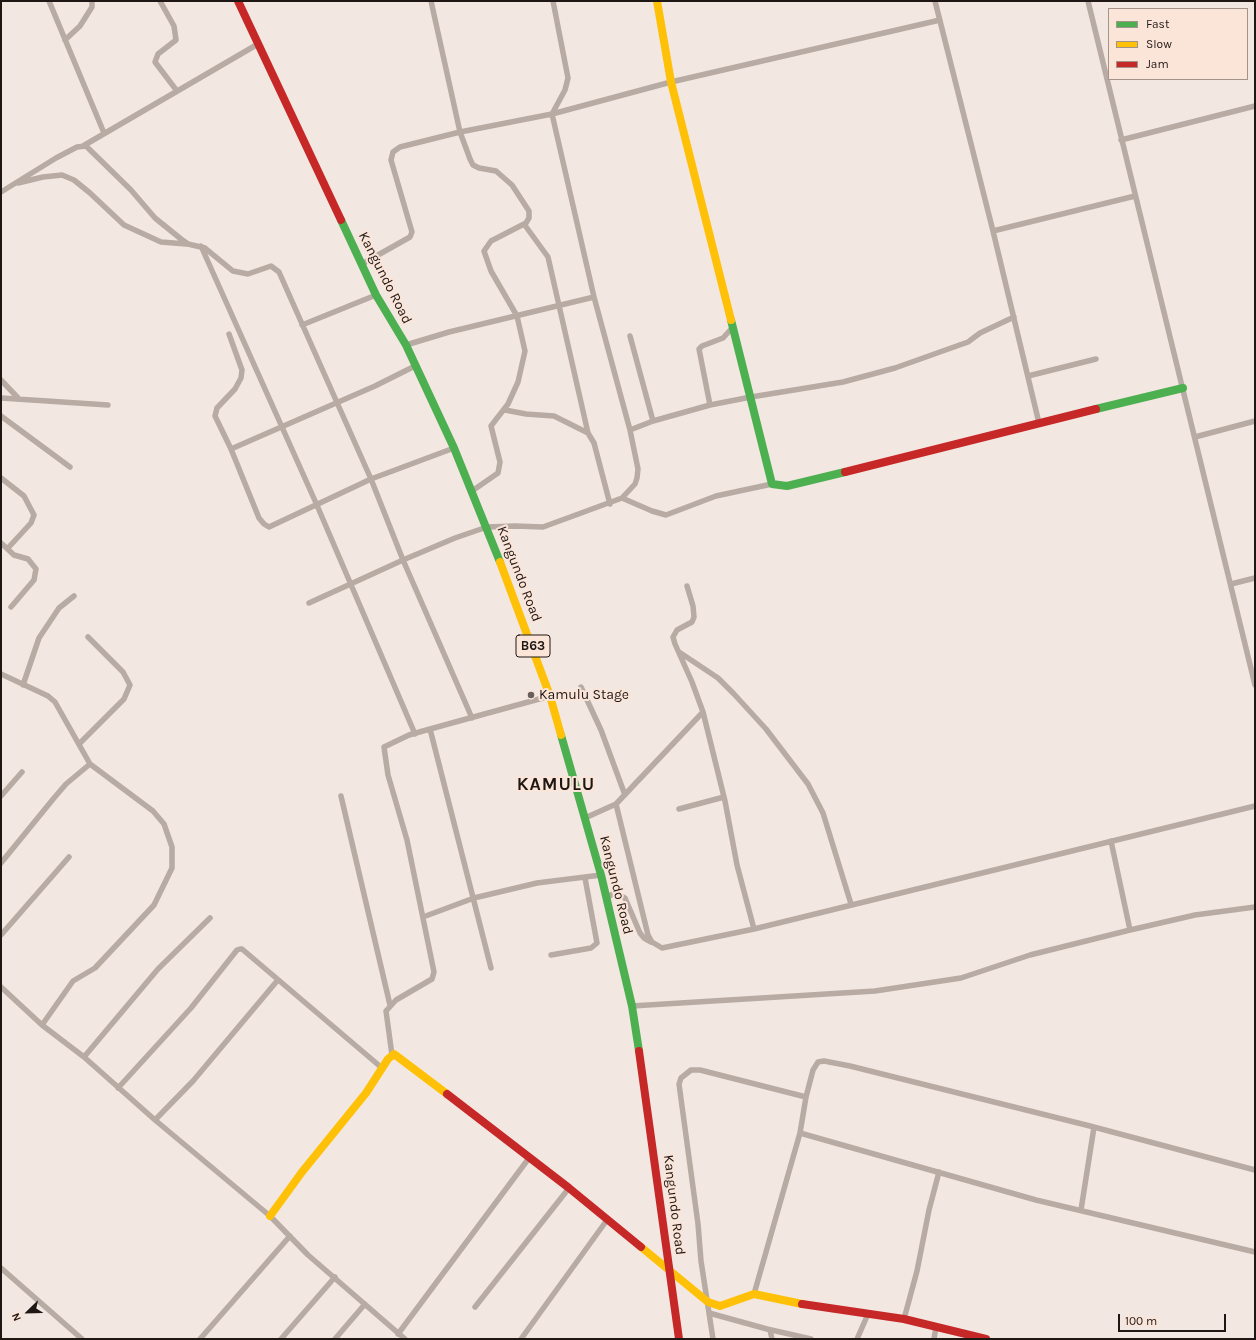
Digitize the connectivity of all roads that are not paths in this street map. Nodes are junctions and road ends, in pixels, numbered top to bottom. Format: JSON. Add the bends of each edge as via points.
{"nodes":[{"id":1,"x":49,"y":1,"type":"edge"},
{"id":2,"x":92,"y":1,"type":"edge"},
{"id":3,"x":160,"y":1,"type":"edge"},
{"id":4,"x":238,"y":1,"type":"edge"},
{"id":5,"x":431,"y":1,"type":"edge"},
{"id":6,"x":553,"y":1,"type":"edge"},
{"id":7,"x":657,"y":1,"type":"edge"},
{"id":8,"x":935,"y":1,"type":"edge"},
{"id":9,"x":1088,"y":1,"type":"edge"},
{"id":10,"x":940,"y":20,"type":"junction"},
{"id":11,"x":65,"y":40,"type":"junction"},
{"id":12,"x":258,"y":44,"type":"junction"},
{"id":13,"x":671,"y":82,"type":"junction"},
{"id":14,"x":177,"y":91,"type":"junction"},
{"id":15,"x":1255,"y":106,"type":"edge"},
{"id":16,"x":552,"y":114,"type":"junction"},
{"id":17,"x":460,"y":132,"type":"junction"},
{"id":18,"x":104,"y":133,"type":"junction"},
{"id":19,"x":1121,"y":140,"type":"junction"},
{"id":20,"x":83,"y":146,"type":"junction"},
{"id":21,"x":17,"y":183,"type":"junction"},
{"id":22,"x":1,"y":192,"type":"edge"},
{"id":23,"x":1135,"y":196,"type":"junction"},
{"id":24,"x":524,"y":224,"type":"junction"},
{"id":25,"x":993,"y":231,"type":"junction"},
{"id":26,"x":188,"y":244,"type":"junction"},
{"id":27,"x":201,"y":246,"type":"junction"},
{"id":28,"x":362,"y":264,"type":"junction"},
{"id":29,"x":376,"y":295,"type":"junction"},
{"id":30,"x":594,"y":297,"type":"junction"},
{"id":31,"x":559,"y":306,"type":"junction"},
{"id":32,"x":517,"y":316,"type":"junction"},
{"id":33,"x":1014,"y":317,"type":"junction"},
{"id":34,"x":302,"y":325,"type":"junction"},
{"id":35,"x":733,"y":327,"type":"junction"},
{"id":36,"x":229,"y":334,"type":"dead end"},
{"id":37,"x":630,"y":336,"type":"dead end"},
{"id":38,"x":406,"y":345,"type":"junction"},
{"id":39,"x":1096,"y":359,"type":"dead end"},
{"id":40,"x":252,"y":361,"type":"junction"},
{"id":41,"x":416,"y":366,"type":"junction"},
{"id":42,"x":242,"y":370,"type":"junction"},
{"id":43,"x":1028,"y":376,"type":"junction"},
{"id":44,"x":1,"y":380,"type":"edge"},
{"id":45,"x":1183,"y":388,"type":"junction"},
{"id":46,"x":750,"y":397,"type":"junction"},
{"id":47,"x":1,"y":398,"type":"edge"},
{"id":48,"x":18,"y":399,"type":"junction"},
{"id":49,"x":336,"y":403,"type":"junction"},
{"id":50,"x":108,"y":404,"type":"dead end"},
{"id":51,"x":710,"y":405,"type":"junction"},
{"id":52,"x":505,"y":410,"type":"junction"},
{"id":53,"x":1,"y":416,"type":"edge"},
{"id":54,"x":653,"y":421,"type":"junction"},
{"id":55,"x":1255,"y":421,"type":"edge"},
{"id":56,"x":1039,"y":422,"type":"junction"},
{"id":57,"x":281,"y":426,"type":"junction"},
{"id":58,"x":630,"y":430,"type":"junction"},
{"id":59,"x":588,"y":433,"type":"junction"},
{"id":60,"x":1194,"y":437,"type":"junction"},
{"id":61,"x":454,"y":448,"type":"junction"},
{"id":62,"x":231,"y":449,"type":"junction"},
{"id":63,"x":70,"y":467,"type":"dead end"},
{"id":64,"x":1,"y":478,"type":"edge"},
{"id":65,"x":371,"y":479,"type":"junction"},
{"id":66,"x":772,"y":484,"type":"junction"},
{"id":67,"x":472,"y":491,"type":"junction"},
{"id":68,"x":622,"y":498,"type":"junction"},
{"id":69,"x":316,"y":503,"type":"junction"},
{"id":70,"x":610,"y":504,"type":"junction"},
{"id":71,"x":487,"y":527,"type":"junction"},
{"id":72,"x":1,"y":543,"type":"edge"},
{"id":73,"x":8,"y":548,"type":"junction"},
{"id":74,"x":403,"y":560,"type":"junction"},
{"id":75,"x":1255,"y":578,"type":"edge"},
{"id":76,"x":351,"y":583,"type":"junction"},
{"id":77,"x":1231,"y":584,"type":"junction"},
{"id":78,"x":687,"y":586,"type":"dead end"},
{"id":79,"x":74,"y":596,"type":"dead end"},
{"id":80,"x":309,"y":603,"type":"dead end"},
{"id":81,"x":11,"y":607,"type":"dead end"},
{"id":82,"x":88,"y":637,"type":"dead end"},
{"id":83,"x":678,"y":651,"type":"junction"},
{"id":84,"x":1,"y":674,"type":"edge"},
{"id":85,"x":23,"y":685,"type":"junction"},
{"id":86,"x":1255,"y":685,"type":"edge"},
{"id":87,"x":581,"y":687,"type":"dead end"},
{"id":88,"x":550,"y":696,"type":"junction"},
{"id":89,"x":702,"y":712,"type":"junction"},
{"id":90,"x":472,"y":718,"type":"junction"},
{"id":91,"x":430,"y":729,"type":"junction"},
{"id":92,"x":415,"y":734,"type":"junction"},
{"id":93,"x":79,"y":744,"type":"junction"},
{"id":94,"x":90,"y":764,"type":"junction"},
{"id":95,"x":22,"y":772,"type":"dead end"},
{"id":96,"x":625,"y":794,"type":"junction"},
{"id":97,"x":1,"y":796,"type":"edge"},
{"id":98,"x":341,"y":796,"type":"dead end"},
{"id":99,"x":724,"y":797,"type":"junction"},
{"id":100,"x":616,"y":804,"type":"junction"},
{"id":101,"x":1255,"y":806,"type":"edge"},
{"id":102,"x":679,"y":809,"type":"dead end"},
{"id":103,"x":585,"y":818,"type":"junction"},
{"id":104,"x":1111,"y":841,"type":"junction"},
{"id":105,"x":69,"y":857,"type":"dead end"},
{"id":106,"x":1,"y":863,"type":"edge"},
{"id":107,"x":601,"y":876,"type":"junction"},
{"id":108,"x":585,"y":878,"type":"junction"},
{"id":109,"x":474,"y":898,"type":"junction"},
{"id":110,"x":606,"y":898,"type":"junction"},
{"id":111,"x":851,"y":904,"type":"junction"},
{"id":112,"x":1255,"y":908,"type":"edge"},
{"id":113,"x":423,"y":917,"type":"junction"},
{"id":114,"x":210,"y":918,"type":"dead end"},
{"id":115,"x":754,"y":929,"type":"junction"},
{"id":116,"x":1130,"y":930,"type":"junction"},
{"id":117,"x":1,"y":935,"type":"edge"},
{"id":118,"x":652,"y":942,"type":"junction"},
{"id":119,"x":552,"y":955,"type":"dead end"},
{"id":120,"x":491,"y":968,"type":"dead end"},
{"id":121,"x":277,"y":981,"type":"junction"},
{"id":122,"x":1,"y":987,"type":"edge"},
{"id":123,"x":390,"y":1005,"type":"junction"},
{"id":124,"x":632,"y":1006,"type":"junction"},
{"id":125,"x":42,"y":1025,"type":"junction"},
{"id":126,"x":392,"y":1055,"type":"junction"},
{"id":127,"x":84,"y":1057,"type":"junction"},
{"id":128,"x":382,"y":1068,"type":"junction"},
{"id":129,"x":118,"y":1088,"type":"junction"},
{"id":130,"x":806,"y":1097,"type":"junction"},
{"id":131,"x":155,"y":1120,"type":"junction"},
{"id":132,"x":1094,"y":1127,"type":"junction"},
{"id":133,"x":800,"y":1133,"type":"junction"},
{"id":134,"x":528,"y":1158,"type":"junction"},
{"id":135,"x":1255,"y":1170,"type":"edge"},
{"id":136,"x":939,"y":1172,"type":"junction"},
{"id":137,"x":569,"y":1188,"type":"junction"},
{"id":138,"x":1081,"y":1210,"type":"junction"},
{"id":139,"x":270,"y":1216,"type":"junction"},
{"id":140,"x":607,"y":1220,"type":"junction"},
{"id":141,"x":290,"y":1236,"type":"junction"},
{"id":142,"x":1255,"y":1252,"type":"edge"},
{"id":143,"x":1,"y":1268,"type":"edge"},
{"id":144,"x":670,"y":1270,"type":"junction"},
{"id":145,"x":335,"y":1277,"type":"junction"},
{"id":146,"x":754,"y":1294,"type":"junction"},
{"id":147,"x":708,"y":1302,"type":"junction"},
{"id":148,"x":365,"y":1304,"type":"junction"},
{"id":149,"x":475,"y":1308,"type":"dead end"},
{"id":150,"x":709,"y":1313,"type":"junction"},
{"id":151,"x":868,"y":1314,"type":"junction"},
{"id":152,"x":904,"y":1319,"type":"junction"},
{"id":153,"x":936,"y":1327,"type":"junction"},
{"id":154,"x":770,"y":1330,"type":"junction"},
{"id":155,"x":398,"y":1334,"type":"junction"},
{"id":156,"x":82,"y":1339,"type":"edge"},
{"id":157,"x":200,"y":1339,"type":"edge"},
{"id":158,"x":281,"y":1339,"type":"edge"},
{"id":159,"x":335,"y":1339,"type":"edge"},
{"id":160,"x":405,"y":1339,"type":"edge"},
{"id":161,"x":521,"y":1339,"type":"edge"},
{"id":162,"x":679,"y":1339,"type":"edge"},
{"id":163,"x":713,"y":1339,"type":"edge"},
{"id":164,"x":772,"y":1339,"type":"edge"},
{"id":165,"x":811,"y":1339,"type":"edge"},
{"id":166,"x":857,"y":1339,"type":"edge"},
{"id":167,"x":934,"y":1339,"type":"edge"},
{"id":168,"x":986,"y":1339,"type":"edge"}],
"edges":[{"from":1,"to":11,"type":"street"},
{"from":2,"to":11,"type":"street","via":[[92,7],[80,26]]},
{"from":3,"to":14,"type":"street","via":[[174,26],[176,40],[158,54],[155,62]]},
{"from":4,"to":12,"type":"main road","name":"Kangundo Road","number":"B63"},
{"from":5,"to":17,"type":"street"},
{"from":6,"to":16,"type":"street","via":[[568,78],[565,90]]},
{"from":7,"to":13,"type":"main road"},
{"from":8,"to":10,"type":"street"},
{"from":9,"to":19,"type":"street"},
{"from":10,"to":13,"type":"street"},
{"from":10,"to":25,"type":"street"},
{"from":11,"to":18,"type":"street"},
{"from":12,"to":14,"type":"street"},
{"from":12,"to":28,"type":"main road","name":"Kangundo Road","number":"B63"},
{"from":13,"to":16,"type":"street"},
{"from":13,"to":35,"type":"main road"},
{"from":14,"to":18,"type":"street"},
{"from":15,"to":19,"type":"street"},
{"from":16,"to":17,"type":"street"},
{"from":16,"to":30,"type":"street"},
{"from":17,"to":24,"type":"street","via":[[473,165],[496,171],[512,185],[526,205],[529,218]]},
{"from":17,"to":28,"type":"street","via":[[400,147],[393,152],[391,160],[412,232],[410,236]]},
{"from":18,"to":20,"type":"street"},
{"from":19,"to":23,"type":"street"},
{"from":20,"to":21,"type":"street","via":[[56,158]]},
{"from":20,"to":26,"type":"street","via":[[93,151],[166,229]]},
{"from":21,"to":22,"type":"street"},
{"from":21,"to":26,"type":"street","via":[[62,175],[74,180],[124,225],[161,242]]},
{"from":23,"to":25,"type":"street"},
{"from":23,"to":45,"type":"street"},
{"from":24,"to":31,"type":"street","via":[[548,257]]},
{"from":24,"to":32,"type":"street","via":[[491,241],[484,251],[491,272]]},
{"from":25,"to":33,"type":"street"},
{"from":26,"to":27,"type":"street"},
{"from":27,"to":34,"type":"street","via":[[226,267],[241,273],[248,274],[271,266],[275,268]]},
{"from":27,"to":40,"type":"street"},
{"from":28,"to":29,"type":"main road","name":"Kangundo Road","number":"B63"},
{"from":29,"to":34,"type":"street"},
{"from":29,"to":38,"type":"main road","name":"Kangundo Road","number":"B63"},
{"from":30,"to":31,"type":"street"},
{"from":30,"to":58,"type":"street"},
{"from":31,"to":32,"type":"street"},
{"from":31,"to":59,"type":"street"},
{"from":32,"to":38,"type":"street"},
{"from":32,"to":52,"type":"street","via":[[526,351],[518,382]]},
{"from":33,"to":43,"type":"street"},
{"from":33,"to":46,"type":"street","via":[[980,333],[968,342],[895,368],[843,382]]},
{"from":34,"to":49,"type":"street"},
{"from":35,"to":46,"type":"main road"},
{"from":35,"to":51,"type":"street","via":[[723,338],[699,349]]},
{"from":36,"to":42,"type":"street"},
{"from":37,"to":54,"type":"street"},
{"from":38,"to":41,"type":"main road","name":"Kangundo Road","number":"B63"},
{"from":39,"to":43,"type":"street"},
{"from":40,"to":42,"type":"street"},
{"from":40,"to":57,"type":"street"},
{"from":41,"to":49,"type":"street"},
{"from":41,"to":61,"type":"main road","name":"Kangundo Road","number":"B63"},
{"from":42,"to":62,"type":"street","via":[[235,389],[215,412]]},
{"from":43,"to":56,"type":"street"},
{"from":44,"to":48,"type":"street"},
{"from":45,"to":56,"type":"main road"},
{"from":45,"to":60,"type":"street"},
{"from":46,"to":51,"type":"street"},
{"from":46,"to":66,"type":"main road"},
{"from":47,"to":48,"type":"street"},
{"from":48,"to":50,"type":"street"},
{"from":49,"to":57,"type":"street"},
{"from":49,"to":65,"type":"street"},
{"from":51,"to":54,"type":"street"},
{"from":52,"to":59,"type":"street","via":[[554,416]]},
{"from":52,"to":67,"type":"street","via":[[492,422],[490,429],[500,462],[498,473]]},
{"from":53,"to":63,"type":"street"},
{"from":54,"to":58,"type":"street"},
{"from":55,"to":60,"type":"street"},
{"from":56,"to":66,"type":"main road","via":[[787,486]]},
{"from":57,"to":62,"type":"street"},
{"from":57,"to":69,"type":"street"},
{"from":58,"to":68,"type":"street","via":[[638,469],[637,478]]},
{"from":59,"to":70,"type":"street","via":[[594,443]]},
{"from":60,"to":77,"type":"street"},
{"from":61,"to":65,"type":"street"},
{"from":61,"to":67,"type":"main road","name":"Kangundo Road","number":"B63"},
{"from":62,"to":69,"type":"street","via":[[259,518],[264,524],[269,527]]},
{"from":64,"to":73,"type":"street","via":[[24,496],[34,515],[31,523]]},
{"from":65,"to":69,"type":"street"},
{"from":65,"to":74,"type":"street"},
{"from":66,"to":68,"type":"street","via":[[716,496],[681,511],[666,514]]},
{"from":67,"to":71,"type":"main road","name":"Kangundo Road","number":"B63"},
{"from":68,"to":70,"type":"street"},
{"from":69,"to":76,"type":"street"},
{"from":70,"to":71,"type":"street","via":[[543,527]]},
{"from":71,"to":74,"type":"street"},
{"from":71,"to":88,"type":"main road","name":"Kangundo Road","number":"B63"},
{"from":72,"to":73,"type":"street"},
{"from":73,"to":81,"type":"street","via":[[14,555],[28,558],[36,569],[34,580]]},
{"from":74,"to":76,"type":"street"},
{"from":74,"to":90,"type":"street"},
{"from":75,"to":77,"type":"street"},
{"from":76,"to":80,"type":"street"},
{"from":76,"to":92,"type":"street"},
{"from":77,"to":86,"type":"street"},
{"from":78,"to":83,"type":"street","via":[[694,618],[692,622],[677,630],[673,637]]},
{"from":79,"to":85,"type":"street","via":[[59,608],[39,638]]},
{"from":82,"to":93,"type":"street","via":[[123,672],[130,685],[124,699]]},
{"from":83,"to":89,"type":"street"},
{"from":83,"to":111,"type":"street","via":[[718,678],[734,694],[766,729],[808,784],[823,812]]},
{"from":84,"to":85,"type":"street"},
{"from":85,"to":93,"type":"street","via":[[48,696],[55,702]]},
{"from":87,"to":96,"type":"street","via":[[601,730]]},
{"from":88,"to":90,"type":"street"},
{"from":88,"to":103,"type":"main road","name":"Kangundo Road","number":"B63"},
{"from":89,"to":96,"type":"street"},
{"from":89,"to":99,"type":"street"},
{"from":90,"to":91,"type":"street"},
{"from":91,"to":92,"type":"street"},
{"from":91,"to":109,"type":"street"},
{"from":92,"to":113,"type":"street","via":[[386,744],[383,751],[407,840]]},
{"from":93,"to":94,"type":"street"},
{"from":94,"to":106,"type":"street","via":[[66,784]]},
{"from":94,"to":125,"type":"street","via":[[153,811],[164,824],[172,847],[172,868],[154,905],[95,968],[73,981]]},
{"from":95,"to":97,"type":"street"},
{"from":96,"to":100,"type":"street"},
{"from":98,"to":123,"type":"street"},
{"from":99,"to":102,"type":"street"},
{"from":99,"to":115,"type":"street","via":[[737,865]]},
{"from":100,"to":103,"type":"street"},
{"from":100,"to":118,"type":"street","via":[[648,935]]},
{"from":101,"to":104,"type":"street"},
{"from":103,"to":107,"type":"main road","name":"Kangundo Road","number":"B63"},
{"from":104,"to":111,"type":"street"},
{"from":104,"to":116,"type":"street"},
{"from":105,"to":117,"type":"street"},
{"from":107,"to":108,"type":"street"},
{"from":107,"to":110,"type":"main road","name":"Kangundo Road","number":"B63"},
{"from":108,"to":109,"type":"street","via":[[537,883]]},
{"from":108,"to":119,"type":"street","via":[[597,943],[591,948]]},
{"from":109,"to":113,"type":"street"},
{"from":109,"to":120,"type":"street"},
{"from":110,"to":118,"type":"street","via":[[615,892],[625,898],[640,933]]},
{"from":110,"to":124,"type":"main road","name":"Kangundo Road","number":"B63"},
{"from":111,"to":115,"type":"street"},
{"from":112,"to":116,"type":"street","via":[[1195,915]]},
{"from":113,"to":123,"type":"street","via":[[434,976]]},
{"from":114,"to":127,"type":"street","via":[[158,969]]},
{"from":115,"to":118,"type":"street","via":[[668,948],[662,948]]},
{"from":116,"to":124,"type":"street","via":[[1030,955],[961,978],[882,990]]},
{"from":121,"to":128,"type":"street"},
{"from":121,"to":129,"type":"street","via":[[242,949],[237,950],[191,1008]]},
{"from":121,"to":131,"type":"street","via":[[193,1081]]},
{"from":122,"to":125,"type":"street"},
{"from":123,"to":126,"type":"street","via":[[386,1016]]},
{"from":124,"to":144,"type":"main road","name":"Kangundo Road","number":"B63"},
{"from":125,"to":127,"type":"street"},
{"from":126,"to":128,"type":"main road"},
{"from":126,"to":134,"type":"main road","via":[[397,1055]]},
{"from":127,"to":129,"type":"street"},
{"from":128,"to":139,"type":"main road","via":[[366,1093]]},
{"from":129,"to":131,"type":"street"},
{"from":130,"to":132,"type":"street","via":[[814,1066],[824,1061]]},
{"from":130,"to":133,"type":"street"},
{"from":130,"to":147,"type":"street","via":[[700,1070],[691,1070],[681,1078],[679,1084]]},
{"from":131,"to":139,"type":"street"},
{"from":132,"to":135,"type":"street"},
{"from":132,"to":138,"type":"street"},
{"from":133,"to":136,"type":"street"},
{"from":133,"to":146,"type":"street"},
{"from":134,"to":137,"type":"main road"},
{"from":134,"to":155,"type":"street"},
{"from":136,"to":138,"type":"street"},
{"from":136,"to":152,"type":"street"},
{"from":137,"to":140,"type":"main road"},
{"from":137,"to":149,"type":"street"},
{"from":138,"to":142,"type":"street"},
{"from":139,"to":141,"type":"street"},
{"from":140,"to":144,"type":"main road"},
{"from":140,"to":161,"type":"street"},
{"from":141,"to":145,"type":"street"},
{"from":141,"to":157,"type":"street"},
{"from":143,"to":156,"type":"street"},
{"from":144,"to":147,"type":"main road"},
{"from":144,"to":162,"type":"main road","name":"Kangundo Road","number":"B63"},
{"from":145,"to":148,"type":"street"},
{"from":145,"to":158,"type":"street"},
{"from":146,"to":147,"type":"main road","via":[[720,1306]]},
{"from":146,"to":151,"type":"main road","via":[[793,1304]]},
{"from":147,"to":150,"type":"street"},
{"from":148,"to":155,"type":"street"},
{"from":148,"to":159,"type":"street"},
{"from":150,"to":154,"type":"street"},
{"from":150,"to":163,"type":"street"},
{"from":151,"to":152,"type":"main road"},
{"from":151,"to":166,"type":"street"},
{"from":152,"to":153,"type":"main road"},
{"from":153,"to":167,"type":"street"},
{"from":153,"to":168,"type":"main road"},
{"from":154,"to":164,"type":"street"},
{"from":154,"to":165,"type":"street"},
{"from":155,"to":160,"type":"street"}]}
